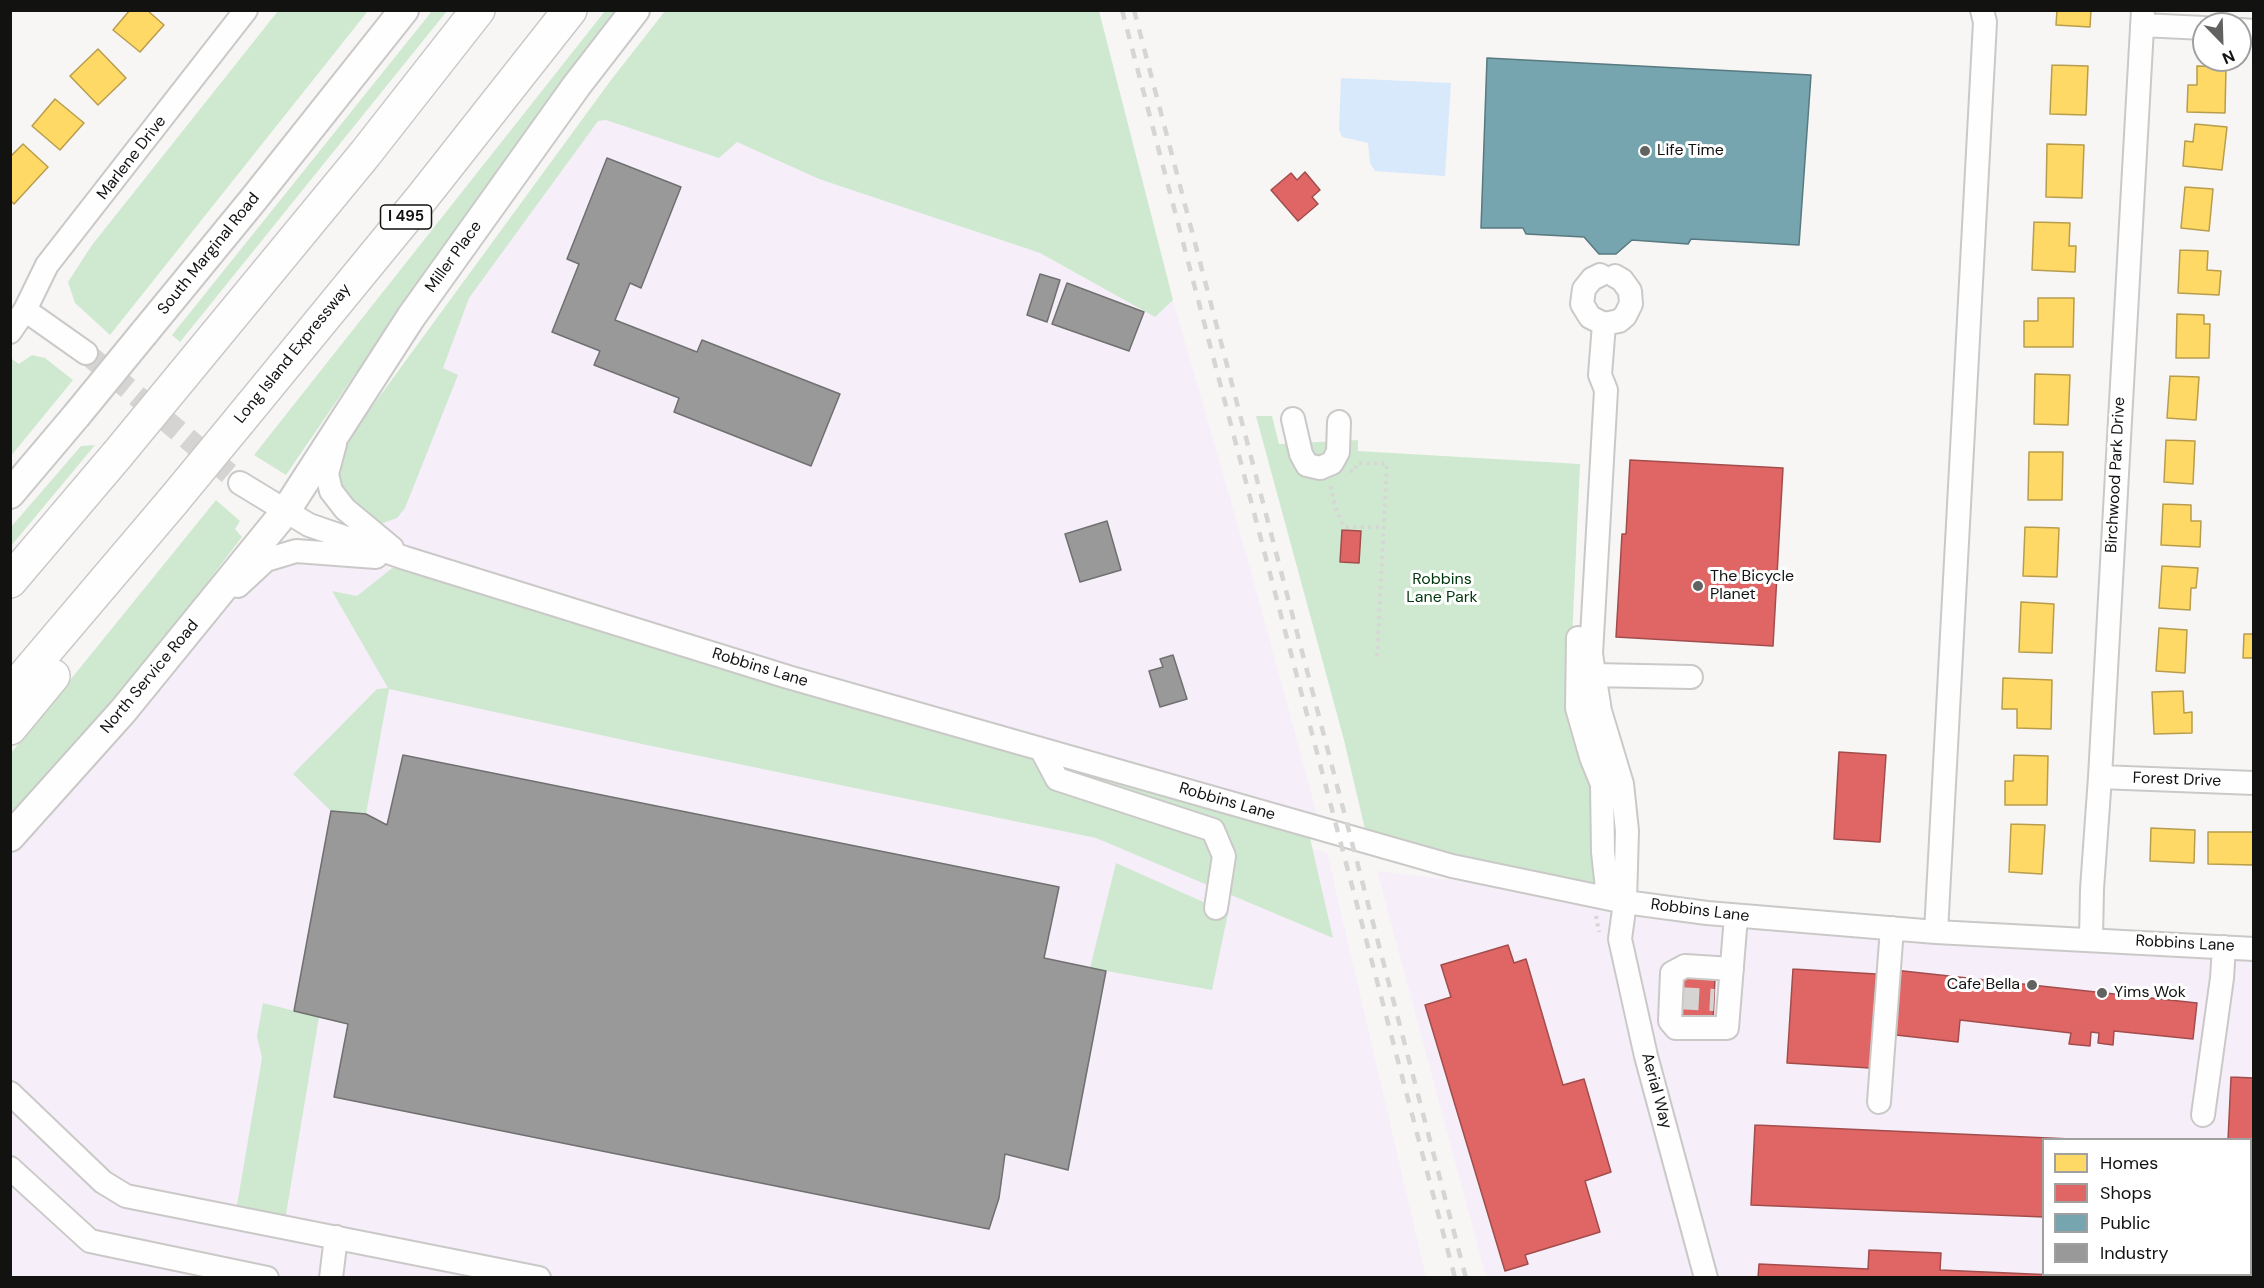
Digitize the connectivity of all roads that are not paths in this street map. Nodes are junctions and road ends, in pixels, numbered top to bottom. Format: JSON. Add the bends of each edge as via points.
{"nodes":[{"id":1,"x":246,"y":10,"type":"edge"},
{"id":2,"x":404,"y":10,"type":"edge"},
{"id":3,"x":478,"y":10,"type":"edge"},
{"id":4,"x":570,"y":10,"type":"edge"},
{"id":5,"x":635,"y":10,"type":"edge"},
{"id":6,"x":1982,"y":10,"type":"edge"},
{"id":7,"x":2143,"y":18,"type":"edge"},
{"id":8,"x":2192,"y":26,"type":"edge"},
{"id":9,"x":18,"y":312,"type":"edge"},
{"id":10,"x":1604,"y":324,"type":"junction"},
{"id":11,"x":10,"y":332,"type":"edge"},
{"id":12,"x":86,"y":353,"type":"tunnel mouth"},
{"id":13,"x":1600,"y":375,"type":"junction"},
{"id":14,"x":372,"y":376,"type":"junction"},
{"id":15,"x":1293,"y":420,"type":"dead end"},
{"id":16,"x":1339,"y":422,"type":"dead end"},
{"id":17,"x":240,"y":483,"type":"tunnel mouth"},
{"id":18,"x":10,"y":494,"type":"edge"},
{"id":19,"x":285,"y":512,"type":"junction"},
{"id":20,"x":405,"y":558,"type":"junction"},
{"id":21,"x":110,"y":575,"type":"junction"},
{"id":22,"x":10,"y":581,"type":"edge"},
{"id":23,"x":179,"y":644,"type":"junction"},
{"id":24,"x":1594,"y":675,"type":"junction"},
{"id":25,"x":1691,"y":677,"type":"dead end"},
{"id":26,"x":10,"y":693,"type":"edge"},
{"id":27,"x":10,"y":728,"type":"edge"},
{"id":28,"x":1041,"y":749,"type":"junction"},
{"id":29,"x":2100,"y":777,"type":"junction"},
{"id":30,"x":2253,"y":783,"type":"edge"},
{"id":31,"x":10,"y":837,"type":"edge"},
{"id":32,"x":1616,"y":900,"type":"junction"},
{"id":33,"x":1216,"y":908,"type":"dead end"},
{"id":34,"x":1736,"y":916,"type":"junction"},
{"id":35,"x":1892,"y":928,"type":"junction"},
{"id":36,"x":1936,"y":932,"type":"junction"},
{"id":37,"x":2091,"y":939,"type":"junction"},
{"id":38,"x":2224,"y":947,"type":"junction"},
{"id":39,"x":2253,"y":949,"type":"edge"},
{"id":40,"x":1732,"y":969,"type":"junction"},
{"id":41,"x":1670,"y":1021,"type":"junction"},
{"id":42,"x":1640,"y":1027,"type":"junction"},
{"id":43,"x":10,"y":1093,"type":"edge"},
{"id":44,"x":1879,"y":1102,"type":"dead end"},
{"id":45,"x":2203,"y":1115,"type":"dead end"},
{"id":46,"x":10,"y":1168,"type":"edge"},
{"id":47,"x":336,"y":1237,"type":"junction"},
{"id":48,"x":267,"y":1278,"type":"edge"},
{"id":49,"x":331,"y":1278,"type":"edge"},
{"id":50,"x":539,"y":1278,"type":"edge"},
{"id":51,"x":1706,"y":1278,"type":"edge"}],
"edges":[{"from":1,"to":9,"type":"street","name":"Marlene Drive","via":[[47,266]]},
{"from":2,"to":18,"type":"main road","name":"South Marginal Road","bridge":true},
{"from":3,"to":22,"type":"highway","bridge":true,"via":[[365,154]]},
{"from":4,"to":21,"type":"highway","name":"Long Island Expressway","number":"I 495","bridge":true,"via":[[421,199]]},
{"from":5,"to":14,"type":"main road","name":"Miller Place","via":[[570,94]]},
{"from":6,"to":36,"type":"street","via":[[1985,22]]},
{"from":7,"to":8,"type":"street"},
{"from":7,"to":29,"type":"street","name":"Birchwood Park Drive"},
{"from":9,"to":11,"type":"street","name":"Marlene Drive"},
{"from":9,"to":12,"type":"street"},
{"from":10,"to":10,"type":"street","via":[[1619,321],[1631,304],[1630,291],[1622,280],[1608,276],[1592,279],[1584,289],[1582,304],[1590,317]]},
{"from":10,"to":13,"type":"street"},
{"from":13,"to":24,"type":"street","via":[[1606,390],[1591,654]]},
{"from":13,"to":32,"type":"street","via":[[1591,389],[1577,708],[1602,784],[1603,852]]},
{"from":14,"to":19,"type":"main road","name":"Miller Place"},
{"from":14,"to":20,"type":"street","via":[[336,443],[327,474],[331,491],[345,509]]},
{"from":15,"to":16,"type":"street","via":[[1307,465],[1320,468],[1332,463],[1341,468]]},
{"from":17,"to":19,"type":"street","name":"Robbins Lane"},
{"from":19,"to":20,"type":"street","name":"Robbins Lane","via":[[309,525]]},
{"from":19,"to":23,"type":"main road","name":"North Service Road"},
{"from":20,"to":23,"type":"street","via":[[296,551],[279,555],[266,560]]},
{"from":20,"to":28,"type":"street","name":"Robbins Lane"},
{"from":21,"to":26,"type":"highway","name":"Long Island Expressway","number":"I 495"},
{"from":21,"to":27,"type":"highway","via":[[85,630],[60,668]]},
{"from":23,"to":31,"type":"main road","name":"North Service Road"},
{"from":24,"to":25,"type":"street"},
{"from":24,"to":32,"type":"street","via":[[1600,711],[1623,784],[1627,831]]},
{"from":28,"to":32,"type":"street","name":"Robbins Lane","via":[[1452,866]]},
{"from":28,"to":33,"type":"street","via":[[1057,779],[1213,830],[1224,856]]},
{"from":29,"to":30,"type":"street","name":"Forest Drive"},
{"from":29,"to":37,"type":"street","name":"Birchwood Park Drive"},
{"from":32,"to":34,"type":"street","name":"Robbins Lane"},
{"from":32,"to":42,"type":"street","name":"Aerial Way","via":[[1620,939]]},
{"from":34,"to":35,"type":"street","name":"Robbins Lane"},
{"from":34,"to":40,"type":"street"},
{"from":35,"to":36,"type":"street","name":"Robbins Lane"},
{"from":35,"to":44,"type":"street"},
{"from":36,"to":37,"type":"street","name":"Robbins Lane"},
{"from":37,"to":38,"type":"street","name":"Robbins Lane"},
{"from":38,"to":39,"type":"street","name":"Robbins Lane"},
{"from":38,"to":45,"type":"street"},
{"from":40,"to":41,"type":"street","via":[[1685,966],[1672,973],[1674,998]]},
{"from":40,"to":41,"type":"street","via":[[1722,1000],[1727,1028],[1676,1028]]},
{"from":41,"to":42,"type":"street"},
{"from":42,"to":51,"type":"street","name":"Aerial Way"},
{"from":43,"to":47,"type":"street","via":[[103,1182],[126,1196]]},
{"from":46,"to":48,"type":"street","via":[[90,1241]]},
{"from":47,"to":49,"type":"street"},
{"from":47,"to":50,"type":"street"}]}
